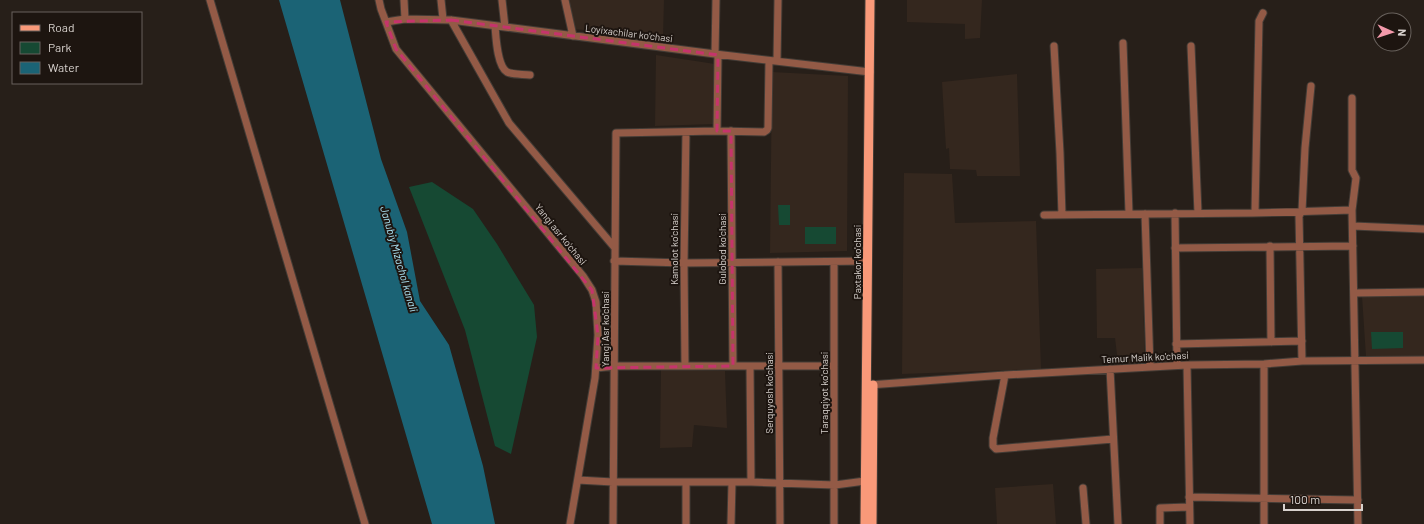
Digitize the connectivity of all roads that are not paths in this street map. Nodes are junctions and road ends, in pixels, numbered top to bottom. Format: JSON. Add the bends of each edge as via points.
{"nodes":[{"id":1,"x":210,"y":0,"type":"edge"},
{"id":2,"x":379,"y":0,"type":"edge"},
{"id":3,"x":404,"y":0,"type":"edge"},
{"id":4,"x":441,"y":0,"type":"edge"},
{"id":5,"x":502,"y":0,"type":"edge"},
{"id":6,"x":565,"y":0,"type":"edge"},
{"id":7,"x":716,"y":0,"type":"edge"},
{"id":8,"x":778,"y":0,"type":"edge"},
{"id":9,"x":870,"y":0,"type":"edge"},
{"id":10,"x":876,"y":0,"type":"edge"},
{"id":11,"x":1264,"y":13,"type":"dead end"},
{"id":12,"x":443,"y":19,"type":"junction"},
{"id":13,"x":405,"y":20,"type":"junction"},
{"id":14,"x":451,"y":20,"type":"junction"},
{"id":15,"x":386,"y":22,"type":"junction"},
{"id":16,"x":495,"y":26,"type":"junction"},
{"id":17,"x":505,"y":27,"type":"junction"},
{"id":18,"x":572,"y":36,"type":"junction"},
{"id":19,"x":1123,"y":43,"type":"dead end"},
{"id":20,"x":1054,"y":46,"type":"dead end"},
{"id":21,"x":1191,"y":46,"type":"dead end"},
{"id":22,"x":716,"y":55,"type":"junction"},
{"id":23,"x":769,"y":60,"type":"junction"},
{"id":24,"x":777,"y":61,"type":"junction"},
{"id":25,"x":870,"y":72,"type":"junction"},
{"id":26,"x":530,"y":75,"type":"dead end"},
{"id":27,"x":1312,"y":86,"type":"dead end"},
{"id":28,"x":1352,"y":98,"type":"dead end"},
{"id":29,"x":717,"y":131,"type":"junction"},
{"id":30,"x":732,"y":131,"type":"junction"},
{"id":31,"x":686,"y":132,"type":"junction"},
{"id":32,"x":1352,"y":210,"type":"junction"},
{"id":33,"x":1302,"y":211,"type":"junction"},
{"id":34,"x":1255,"y":212,"type":"junction"},
{"id":35,"x":1129,"y":213,"type":"junction"},
{"id":36,"x":1175,"y":213,"type":"junction"},
{"id":37,"x":1198,"y":213,"type":"junction"},
{"id":38,"x":1145,"y":214,"type":"junction"},
{"id":39,"x":1044,"y":215,"type":"dead end"},
{"id":40,"x":1062,"y":215,"type":"junction"},
{"id":41,"x":1353,"y":226,"type":"junction"},
{"id":42,"x":1424,"y":229,"type":"edge"},
{"id":43,"x":1270,"y":246,"type":"junction"},
{"id":44,"x":1299,"y":246,"type":"junction"},
{"id":45,"x":1353,"y":246,"type":"junction"},
{"id":46,"x":615,"y":248,"type":"junction"},
{"id":47,"x":1175,"y":248,"type":"junction"},
{"id":48,"x":614,"y":261,"type":"junction"},
{"id":49,"x":868,"y":261,"type":"junction"},
{"id":50,"x":778,"y":262,"type":"junction"},
{"id":51,"x":834,"y":262,"type":"junction"},
{"id":52,"x":684,"y":263,"type":"junction"},
{"id":53,"x":732,"y":263,"type":"junction"},
{"id":54,"x":1424,"y":292,"type":"edge"},
{"id":55,"x":1354,"y":293,"type":"junction"},
{"id":56,"x":1302,"y":341,"type":"junction"},
{"id":57,"x":1271,"y":342,"type":"junction"},
{"id":58,"x":1176,"y":344,"type":"junction"},
{"id":59,"x":1355,"y":360,"type":"junction"},
{"id":60,"x":1424,"y":360,"type":"edge"},
{"id":61,"x":1302,"y":361,"type":"junction"},
{"id":62,"x":1264,"y":364,"type":"junction"},
{"id":63,"x":1187,"y":365,"type":"junction"},
{"id":64,"x":615,"y":366,"type":"junction"},
{"id":65,"x":685,"y":366,"type":"junction"},
{"id":66,"x":733,"y":366,"type":"junction"},
{"id":67,"x":750,"y":366,"type":"junction"},
{"id":68,"x":779,"y":366,"type":"junction"},
{"id":69,"x":834,"y":366,"type":"junction"},
{"id":70,"x":1176,"y":366,"type":"junction"},
{"id":71,"x":1150,"y":367,"type":"junction"},
{"id":72,"x":1424,"y":367,"type":"edge"},
{"id":73,"x":596,"y":368,"type":"junction"},
{"id":74,"x":1110,"y":369,"type":"junction"},
{"id":75,"x":1005,"y":375,"type":"junction"},
{"id":76,"x":870,"y":385,"type":"junction"},
{"id":77,"x":1113,"y":439,"type":"junction"},
{"id":78,"x":578,"y":480,"type":"junction"},
{"id":79,"x":866,"y":481,"type":"junction"},
{"id":80,"x":613,"y":482,"type":"junction"},
{"id":81,"x":686,"y":482,"type":"junction"},
{"id":82,"x":732,"y":482,"type":"junction"},
{"id":83,"x":751,"y":482,"type":"junction"},
{"id":84,"x":779,"y":483,"type":"junction"},
{"id":85,"x":835,"y":485,"type":"junction"},
{"id":86,"x":1084,"y":488,"type":"dead end"},
{"id":87,"x":1189,"y":497,"type":"junction"},
{"id":88,"x":1263,"y":498,"type":"junction"},
{"id":89,"x":1358,"y":500,"type":"junction"},
{"id":90,"x":1189,"y":507,"type":"junction"},
{"id":91,"x":365,"y":524,"type":"edge"},
{"id":92,"x":570,"y":524,"type":"edge"},
{"id":93,"x":613,"y":524,"type":"edge"},
{"id":94,"x":686,"y":524,"type":"edge"},
{"id":95,"x":732,"y":524,"type":"edge"},
{"id":96,"x":780,"y":524,"type":"edge"},
{"id":97,"x":834,"y":524,"type":"edge"},
{"id":98,"x":865,"y":524,"type":"edge"},
{"id":99,"x":872,"y":524,"type":"edge"},
{"id":100,"x":1086,"y":524,"type":"edge"},
{"id":101,"x":1118,"y":524,"type":"edge"},
{"id":102,"x":1160,"y":524,"type":"edge"},
{"id":103,"x":1190,"y":524,"type":"edge"},
{"id":104,"x":1264,"y":524,"type":"edge"},
{"id":105,"x":1358,"y":524,"type":"edge"}],
"edges":[{"from":1,"to":91,"type":"street"},
{"from":2,"to":15,"type":"street","name":"Yangi asr ko'chasi"},
{"from":3,"to":13,"type":"street"},
{"from":4,"to":12,"type":"street"},
{"from":5,"to":17,"type":"street"},
{"from":6,"to":18,"type":"street"},
{"from":7,"to":22,"type":"street"},
{"from":8,"to":24,"type":"street"},
{"from":9,"to":25,"type":"main road","name":"Paxtakor ko'chasi"},
{"from":10,"to":76,"type":"main road","name":"Paxtakor ko'chasi"},
{"from":11,"to":34,"type":"street","via":[[1258,21]]},
{"from":12,"to":13,"type":"street","name":"Loyixachilar ko'chasi"},
{"from":12,"to":14,"type":"street","name":"Loyixachilar ko'chasi"},
{"from":13,"to":15,"type":"street","name":"Loyixachilar ko'chasi"},
{"from":14,"to":16,"type":"street","name":"Loyixachilar ko'chasi"},
{"from":14,"to":46,"type":"street","via":[[509,123]]},
{"from":15,"to":73,"type":"street","name":"Yangi asr ko'chasi","via":[[396,49],[592,290],[596,302],[598,335]]},
{"from":16,"to":17,"type":"street","name":"Loyixachilar ko'chasi"},
{"from":16,"to":26,"type":"street","via":[[500,61],[505,70]]},
{"from":17,"to":18,"type":"street","name":"Loyixachilar ko'chasi"},
{"from":18,"to":22,"type":"street","name":"Loyixachilar ko'chasi"},
{"from":19,"to":35,"type":"street"},
{"from":20,"to":40,"type":"street"},
{"from":21,"to":37,"type":"street"},
{"from":22,"to":23,"type":"street","name":"Loyixachilar ko'chasi"},
{"from":22,"to":29,"type":"street"},
{"from":23,"to":24,"type":"street","name":"Loyixachilar ko'chasi"},
{"from":23,"to":30,"type":"street","via":[[767,130]]},
{"from":24,"to":25,"type":"street","name":"Loyixachilar ko'chasi"},
{"from":25,"to":49,"type":"main road","name":"Paxtakor ko'chasi"},
{"from":27,"to":33,"type":"street","via":[[1304,148]]},
{"from":28,"to":32,"type":"street","via":[[1352,170],[1356,178]]},
{"from":29,"to":30,"type":"street"},
{"from":29,"to":31,"type":"street"},
{"from":30,"to":53,"type":"street","name":"Gulobod ko'chasi"},
{"from":31,"to":46,"type":"street","name":"Yangi Asr ko'chasi","via":[[616,133]]},
{"from":31,"to":52,"type":"street","name":"Kamolot ko'chasi"},
{"from":32,"to":33,"type":"street"},
{"from":32,"to":41,"type":"street"},
{"from":33,"to":34,"type":"street"},
{"from":33,"to":44,"type":"street","via":[[1299,216]]},
{"from":34,"to":37,"type":"street"},
{"from":35,"to":38,"type":"street"},
{"from":35,"to":40,"type":"street"},
{"from":36,"to":37,"type":"street"},
{"from":36,"to":38,"type":"street"},
{"from":36,"to":47,"type":"street"},
{"from":38,"to":71,"type":"street"},
{"from":39,"to":40,"type":"street"},
{"from":41,"to":42,"type":"street"},
{"from":41,"to":45,"type":"street"},
{"from":43,"to":44,"type":"street"},
{"from":43,"to":47,"type":"street"},
{"from":43,"to":57,"type":"street"},
{"from":44,"to":45,"type":"street"},
{"from":44,"to":56,"type":"street"},
{"from":45,"to":55,"type":"street"},
{"from":46,"to":48,"type":"street","name":"Yangi Asr ko'chasi"},
{"from":47,"to":58,"type":"street"},
{"from":48,"to":52,"type":"street"},
{"from":48,"to":64,"type":"street","name":"Yangi Asr ko'chasi"},
{"from":49,"to":51,"type":"street"},
{"from":49,"to":76,"type":"main road","name":"Paxtakor ko'chasi"},
{"from":50,"to":51,"type":"street"},
{"from":50,"to":53,"type":"street"},
{"from":50,"to":68,"type":"street","name":"Serquyosh ko'chasi"},
{"from":51,"to":69,"type":"street","name":"Taraqqiyot ko'chasi"},
{"from":52,"to":53,"type":"street"},
{"from":52,"to":65,"type":"street","name":"Kamolot ko'chasi"},
{"from":53,"to":66,"type":"street","name":"Gulobod ko'chasi"},
{"from":54,"to":55,"type":"street"},
{"from":55,"to":59,"type":"street"},
{"from":56,"to":57,"type":"street"},
{"from":56,"to":61,"type":"street"},
{"from":57,"to":58,"type":"street"},
{"from":58,"to":70,"type":"street"},
{"from":59,"to":60,"type":"street","name":"Temur Malik ko'chasi"},
{"from":59,"to":61,"type":"street","name":"Temur Malik ko'chasi"},
{"from":59,"to":89,"type":"street"},
{"from":60,"to":72,"type":"street"},
{"from":61,"to":62,"type":"street","name":"Temur Malik ko'chasi"},
{"from":62,"to":63,"type":"street","name":"Temur Malik ko'chasi"},
{"from":62,"to":88,"type":"street"},
{"from":63,"to":70,"type":"street","name":"Temur Malik ko'chasi"},
{"from":63,"to":87,"type":"street"},
{"from":64,"to":65,"type":"street"},
{"from":64,"to":73,"type":"street"},
{"from":64,"to":80,"type":"street","name":"Yangi Asr ko'chasi"},
{"from":65,"to":66,"type":"street"},
{"from":66,"to":67,"type":"street"},
{"from":67,"to":68,"type":"street"},
{"from":67,"to":83,"type":"street"},
{"from":68,"to":69,"type":"street"},
{"from":68,"to":84,"type":"street","name":"Serquyosh ko'chasi"},
{"from":69,"to":85,"type":"street","name":"Taraqqiyot ko'chasi"},
{"from":70,"to":71,"type":"street","name":"Temur Malik ko'chasi"},
{"from":71,"to":74,"type":"street","name":"Temur Malik ko'chasi"},
{"from":73,"to":78,"type":"street","name":"Yangi asr ko'chasi"},
{"from":74,"to":75,"type":"street","name":"Temur Malik ko'chasi"},
{"from":74,"to":77,"type":"street"},
{"from":75,"to":76,"type":"street","name":"Temur Malik ko'chasi"},
{"from":75,"to":77,"type":"street","via":[[993,438],[993,446],[996,449]]},
{"from":76,"to":79,"type":"main road","name":"Paxtakor ko'chasi"},
{"from":76,"to":99,"type":"main road","name":"Paxtakor ko'chasi"},
{"from":77,"to":101,"type":"street"},
{"from":78,"to":80,"type":"street"},
{"from":78,"to":92,"type":"street","name":"Yangi asr ko'chasi"},
{"from":79,"to":85,"type":"street"},
{"from":79,"to":98,"type":"main road","name":"Paxtakor ko'chasi"},
{"from":80,"to":81,"type":"street"},
{"from":80,"to":93,"type":"street","name":"Yangi Asr ko'chasi"},
{"from":81,"to":82,"type":"street"},
{"from":81,"to":94,"type":"street"},
{"from":82,"to":83,"type":"street"},
{"from":82,"to":95,"type":"street"},
{"from":83,"to":84,"type":"street"},
{"from":84,"to":85,"type":"street"},
{"from":84,"to":96,"type":"street","name":"Serquyosh ko'chasi"},
{"from":85,"to":97,"type":"street","name":"Taraqqiyot ko'chasi"},
{"from":86,"to":100,"type":"street"},
{"from":87,"to":88,"type":"street"},
{"from":87,"to":90,"type":"street"},
{"from":88,"to":89,"type":"street"},
{"from":88,"to":104,"type":"street"},
{"from":89,"to":105,"type":"street"},
{"from":90,"to":102,"type":"street","via":[[1160,508]]},
{"from":90,"to":103,"type":"street"}]}
